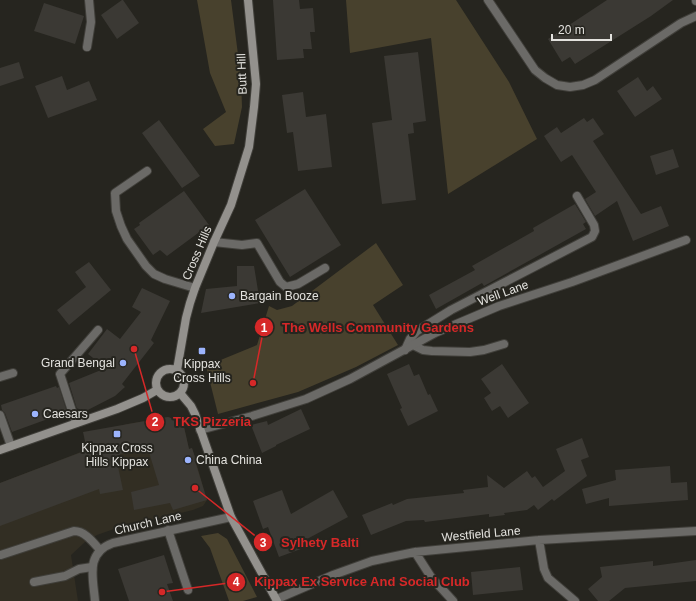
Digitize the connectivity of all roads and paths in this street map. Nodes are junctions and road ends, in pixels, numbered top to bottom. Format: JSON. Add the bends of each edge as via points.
{"nodes":[{"id":1,"x":89,"y":0,"type":"edge"},
{"id":2,"x":248,"y":0,"type":"edge"},
{"id":3,"x":488,"y":0,"type":"edge"},
{"id":4,"x":696,"y":16,"type":"edge"},
{"id":5,"x":87,"y":47,"type":"dead end"},
{"id":6,"x":249,"y":147,"type":"joint"},
{"id":7,"x":147,"y":171,"type":"dead end"},
{"id":8,"x":577,"y":196,"type":"dead end"},
{"id":9,"x":686,"y":240,"type":"dead end"},
{"id":10,"x":214,"y":242,"type":"junction"},
{"id":11,"x":325,"y":268,"type":"dead end"},
{"id":12,"x":195,"y":288,"type":"junction"},
{"id":13,"x":98,"y":330,"type":"dead end"},
{"id":14,"x":504,"y":344,"type":"dead end"},
{"id":15,"x":413,"y":345,"type":"junction"},
{"id":16,"x":405,"y":350,"type":"junction"},
{"id":17,"x":177,"y":370,"type":"junction"},
{"id":18,"x":13,"y":373,"type":"dead end"},
{"id":19,"x":0,"y":377,"type":"edge"},
{"id":20,"x":157,"y":390,"type":"junction"},
{"id":21,"x":180,"y":393,"type":"junction"},
{"id":22,"x":0,"y":415,"type":"edge"},
{"id":23,"x":76,"y":423,"type":"junction"},
{"id":24,"x":200,"y":430,"type":"junction"},
{"id":25,"x":11,"y":446,"type":"junction"},
{"id":26,"x":0,"y":450,"type":"edge"},
{"id":27,"x":231,"y":517,"type":"junction"},
{"id":28,"x":168,"y":530,"type":"junction"},
{"id":29,"x":696,"y":531,"type":"edge"},
{"id":30,"x":539,"y":540,"type":"junction"},
{"id":31,"x":100,"y":550,"type":"junction"},
{"id":32,"x":415,"y":552,"type":"junction"},
{"id":33,"x":1,"y":555,"type":"dead end"},
{"id":34,"x":92,"y":566,"type":"junction"},
{"id":35,"x":34,"y":582,"type":"dead end"},
{"id":36,"x":188,"y":590,"type":"dead end"},
{"id":37,"x":277,"y":600,"type":"edge"},
{"id":38,"x":95,"y":601,"type":"edge"},
{"id":39,"x":453,"y":601,"type":"edge"},
{"id":40,"x":575,"y":601,"type":"edge"}],
"edges":[{"from":1,"to":5,"type":"street","via":[[91,22]]},
{"from":2,"to":6,"type":"main road","name":"Butt Hill","via":[[256,84]]},
{"from":3,"to":4,"type":"street","via":[[535,70],[557,85],[570,87],[596,80],[680,23]]},
{"from":6,"to":10,"type":"main road","name":"Cross Hills","via":[[231,205]]},
{"from":7,"to":12,"type":"street","via":[[115,192],[116,211],[121,226],[138,256],[154,274]]},
{"from":8,"to":16,"type":"street","via":[[594,225],[592,237],[451,310],[417,331]]},
{"from":9,"to":15,"type":"street","name":"Well Lane","via":[[498,306]]},
{"from":10,"to":11,"type":"street","via":[[242,245],[257,243],[280,282],[286,287],[298,284]]},
{"from":10,"to":12,"type":"main road","name":"Cross Hills"},
{"from":12,"to":17,"type":"main road","name":"Cross Hills","via":[[186,318]]},
{"from":13,"to":23,"type":"street","via":[[60,374]]},
{"from":14,"to":15,"type":"street","via":[[470,352],[423,350]]},
{"from":15,"to":16,"type":"street","name":"Well Lane"},
{"from":16,"to":24,"type":"street","name":"Well Lane","via":[[306,399]]},
{"from":17,"to":20,"type":"main road","via":[[171,368],[158,374],[155,380]]},
{"from":17,"to":21,"type":"main road","via":[[184,381],[184,388]]},
{"from":18,"to":19,"type":"street"},
{"from":20,"to":21,"type":"main road","via":[[164,397],[170,398]]},
{"from":20,"to":23,"type":"main road","via":[[116,410]]},
{"from":21,"to":24,"type":"main road","via":[[192,409]]},
{"from":22,"to":25,"type":"street"},
{"from":23,"to":25,"type":"main road"},
{"from":24,"to":27,"type":"main road"},
{"from":25,"to":26,"type":"main road"},
{"from":27,"to":28,"type":"street","name":"Church Lane"},
{"from":27,"to":37,"type":"main road"},
{"from":28,"to":31,"type":"street","name":"Church Lane","via":[[113,542]]},
{"from":28,"to":36,"type":"street"},
{"from":29,"to":30,"type":"street","name":"Westfield Lane"},
{"from":30,"to":32,"type":"street","name":"Westfield Lane"},
{"from":30,"to":40,"type":"street","via":[[548,578]]},
{"from":31,"to":33,"type":"street","via":[[85,535],[74,531]]},
{"from":31,"to":34,"type":"street"},
{"from":32,"to":37,"type":"street","name":"Westfield Lane","via":[[372,561]]},
{"from":32,"to":39,"type":"street","via":[[431,577]]},
{"from":34,"to":35,"type":"street","via":[[65,576]]},
{"from":34,"to":38,"type":"street"}]}
